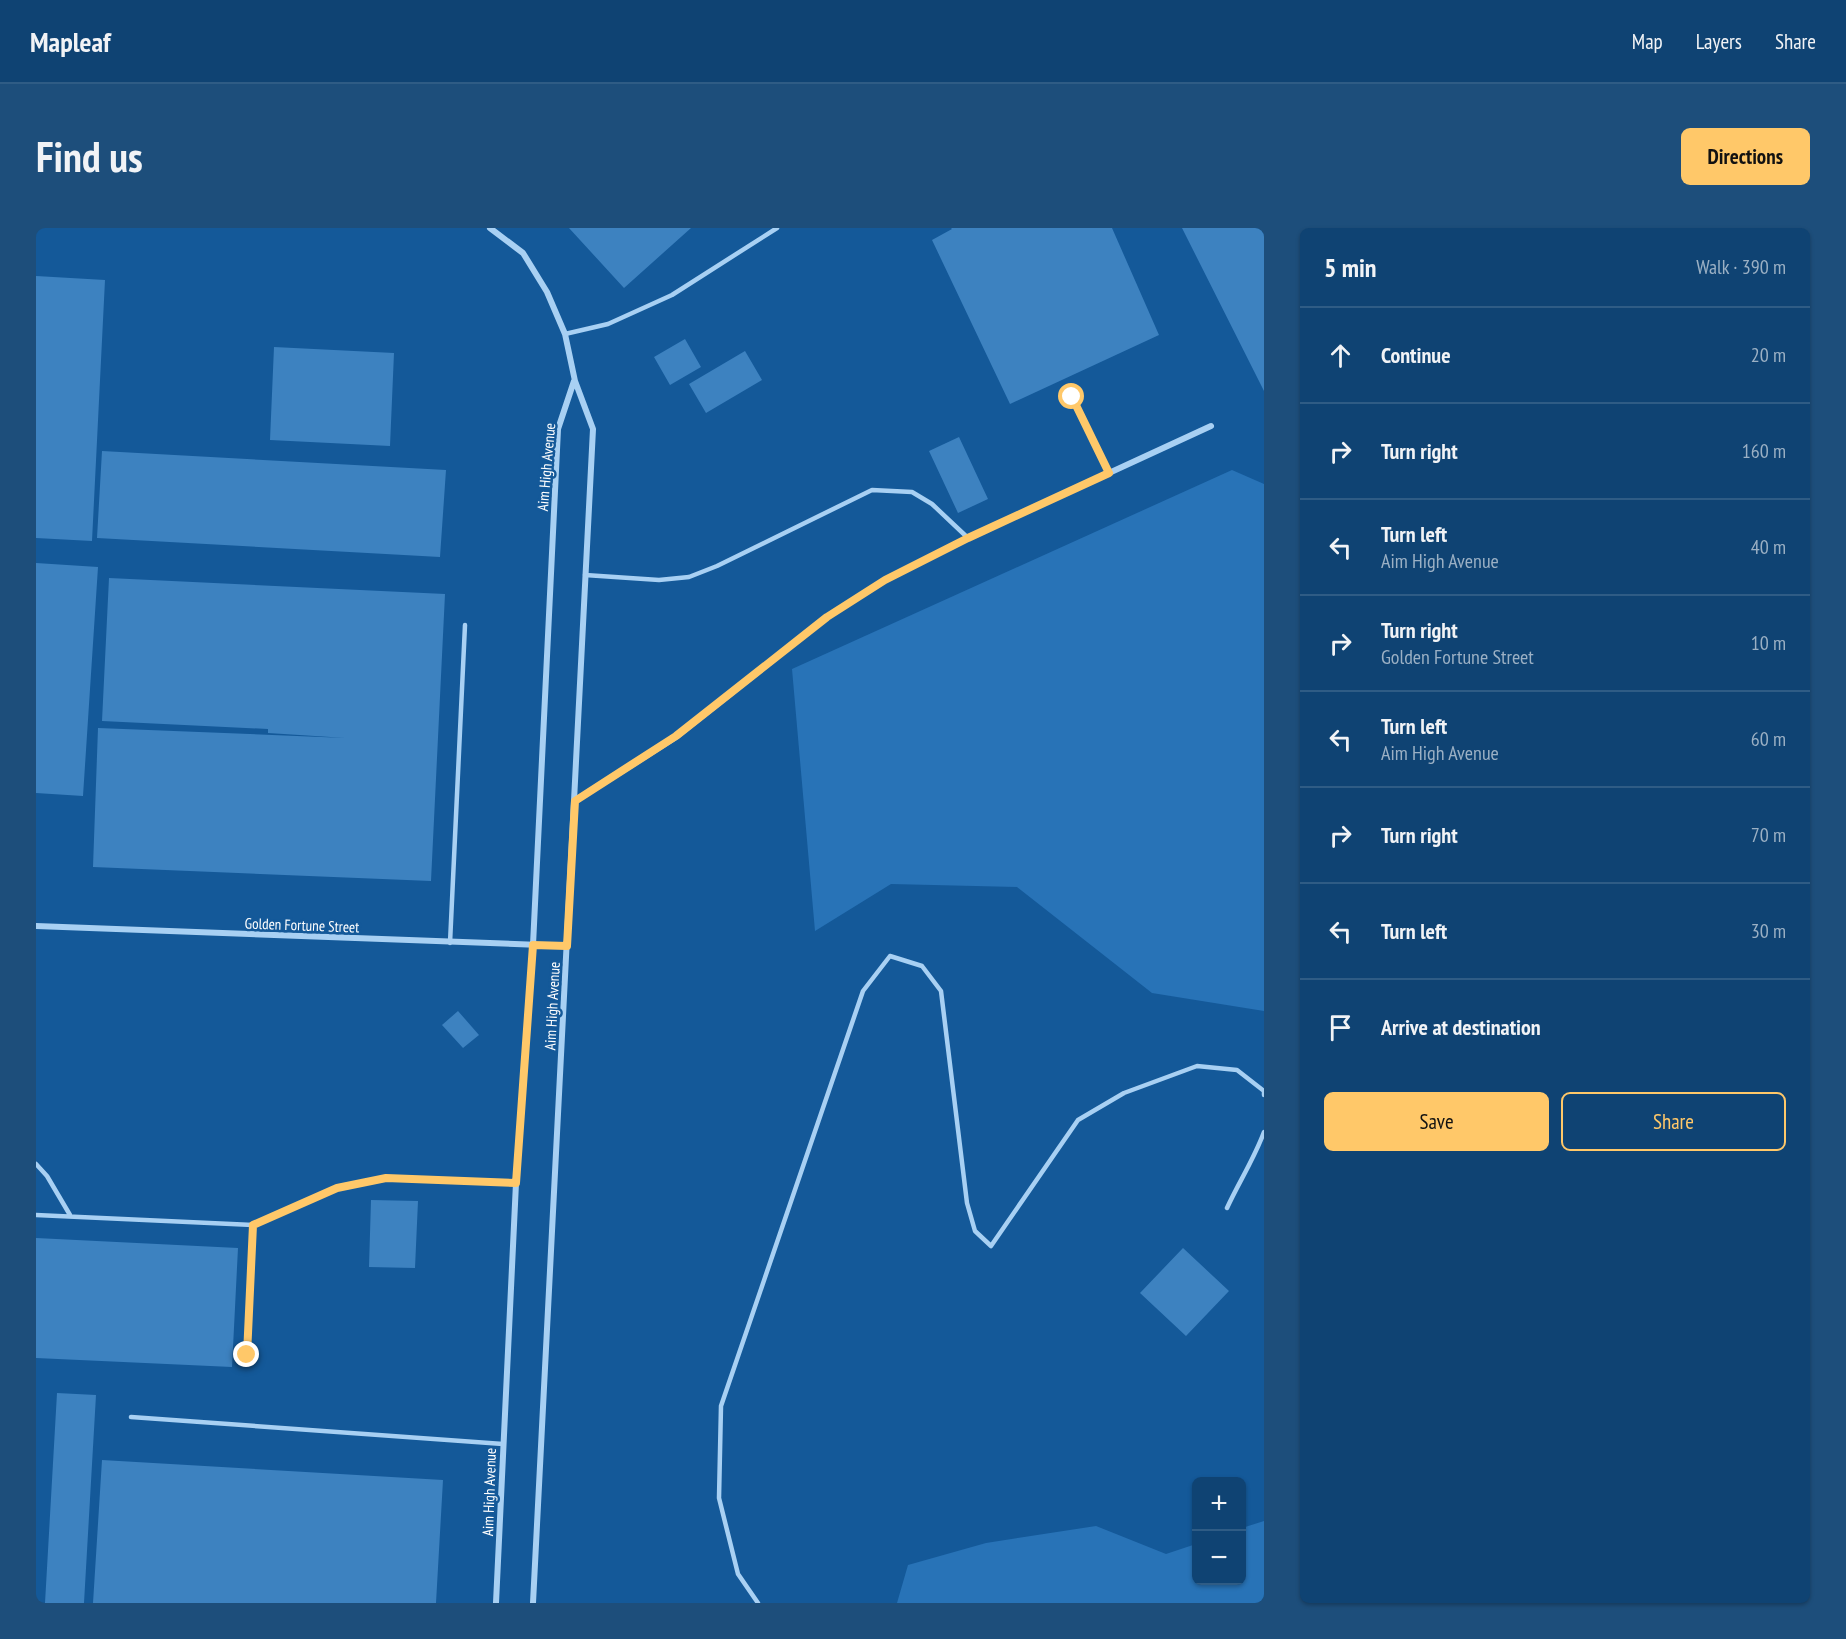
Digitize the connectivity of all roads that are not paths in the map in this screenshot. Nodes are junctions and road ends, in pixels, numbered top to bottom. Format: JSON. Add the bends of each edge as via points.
{"nodes":[{"id":1,"x":490,"y":228,"type":"edge"},
{"id":2,"x":777,"y":228,"type":"edge"},
{"id":3,"x":565,"y":334,"type":"junction"},
{"id":4,"x":575,"y":381,"type":"junction"},
{"id":5,"x":1072,"y":397,"type":"dead end"},
{"id":6,"x":1211,"y":426,"type":"dead end"},
{"id":7,"x":1109,"y":473,"type":"junction"},
{"id":8,"x":968,"y":538,"type":"junction"},
{"id":9,"x":585,"y":575,"type":"junction"},
{"id":10,"x":465,"y":625,"type":"dead end"},
{"id":11,"x":575,"y":801,"type":"junction"},
{"id":12,"x":36,"y":926,"type":"edge"},
{"id":13,"x":450,"y":943,"type":"junction"},
{"id":14,"x":533,"y":945,"type":"junction"},
{"id":15,"x":567,"y":946,"type":"junction"},
{"id":16,"x":1264,"y":1095,"type":"edge"},
{"id":17,"x":1264,"y":1132,"type":"edge"},
{"id":18,"x":36,"y":1164,"type":"edge"},
{"id":19,"x":516,"y":1183,"type":"junction"},
{"id":20,"x":1227,"y":1208,"type":"dead end"},
{"id":21,"x":36,"y":1215,"type":"edge"},
{"id":22,"x":70,"y":1215,"type":"junction"},
{"id":23,"x":253,"y":1225,"type":"junction"},
{"id":24,"x":247,"y":1355,"type":"dead end"},
{"id":25,"x":131,"y":1417,"type":"dead end"},
{"id":26,"x":503,"y":1444,"type":"junction"},
{"id":27,"x":496,"y":1603,"type":"edge"},
{"id":28,"x":534,"y":1603,"type":"edge"},
{"id":29,"x":758,"y":1603,"type":"edge"}],
"edges":[{"from":1,"to":3,"type":"street","via":[[523,253],[547,292]]},
{"from":2,"to":3,"type":"lane","via":[[672,295],[608,324]]},
{"from":3,"to":4,"type":"street"},
{"from":4,"to":9,"type":"street","name":"Aim High Avenue","via":[[593,429]]},
{"from":4,"to":14,"type":"street","name":"Aim High Avenue","via":[[558,429]]},
{"from":5,"to":7,"type":"lane"},
{"from":6,"to":7,"type":"street"},
{"from":7,"to":8,"type":"street"},
{"from":8,"to":9,"type":"lane","via":[[932,504],[912,492],[872,490],[689,577],[659,580]]},
{"from":8,"to":11,"type":"street","via":[[885,580],[827,617],[676,736]]},
{"from":9,"to":11,"type":"street","name":"Aim High Avenue"},
{"from":10,"to":13,"type":"lane"},
{"from":11,"to":15,"type":"street","name":"Aim High Avenue"},
{"from":12,"to":13,"type":"street","name":"Golden Fortune Street"},
{"from":13,"to":14,"type":"street","name":"Golden Fortune Street"},
{"from":14,"to":15,"type":"street","name":"Golden Fortune Street"},
{"from":14,"to":19,"type":"street","name":"Aim High Avenue"},
{"from":15,"to":28,"type":"street","name":"Aim High Avenue"},
{"from":16,"to":29,"type":"lane","via":[[1237,1070],[1197,1066],[1124,1092],[1078,1120],[991,1246],[975,1231],[967,1203],[941,991],[922,966],[890,956],[863,991],[721,1406],[719,1498],[738,1574]]},
{"from":17,"to":20,"type":"lane"},
{"from":18,"to":22,"type":"lane"},
{"from":19,"to":23,"type":"lane","via":[[386,1178],[337,1188]]},
{"from":19,"to":26,"type":"street","name":"Aim High Avenue"},
{"from":21,"to":22,"type":"lane"},
{"from":22,"to":23,"type":"lane"},
{"from":23,"to":24,"type":"lane"},
{"from":25,"to":26,"type":"lane"},
{"from":26,"to":27,"type":"street","name":"Aim High Avenue"}]}
